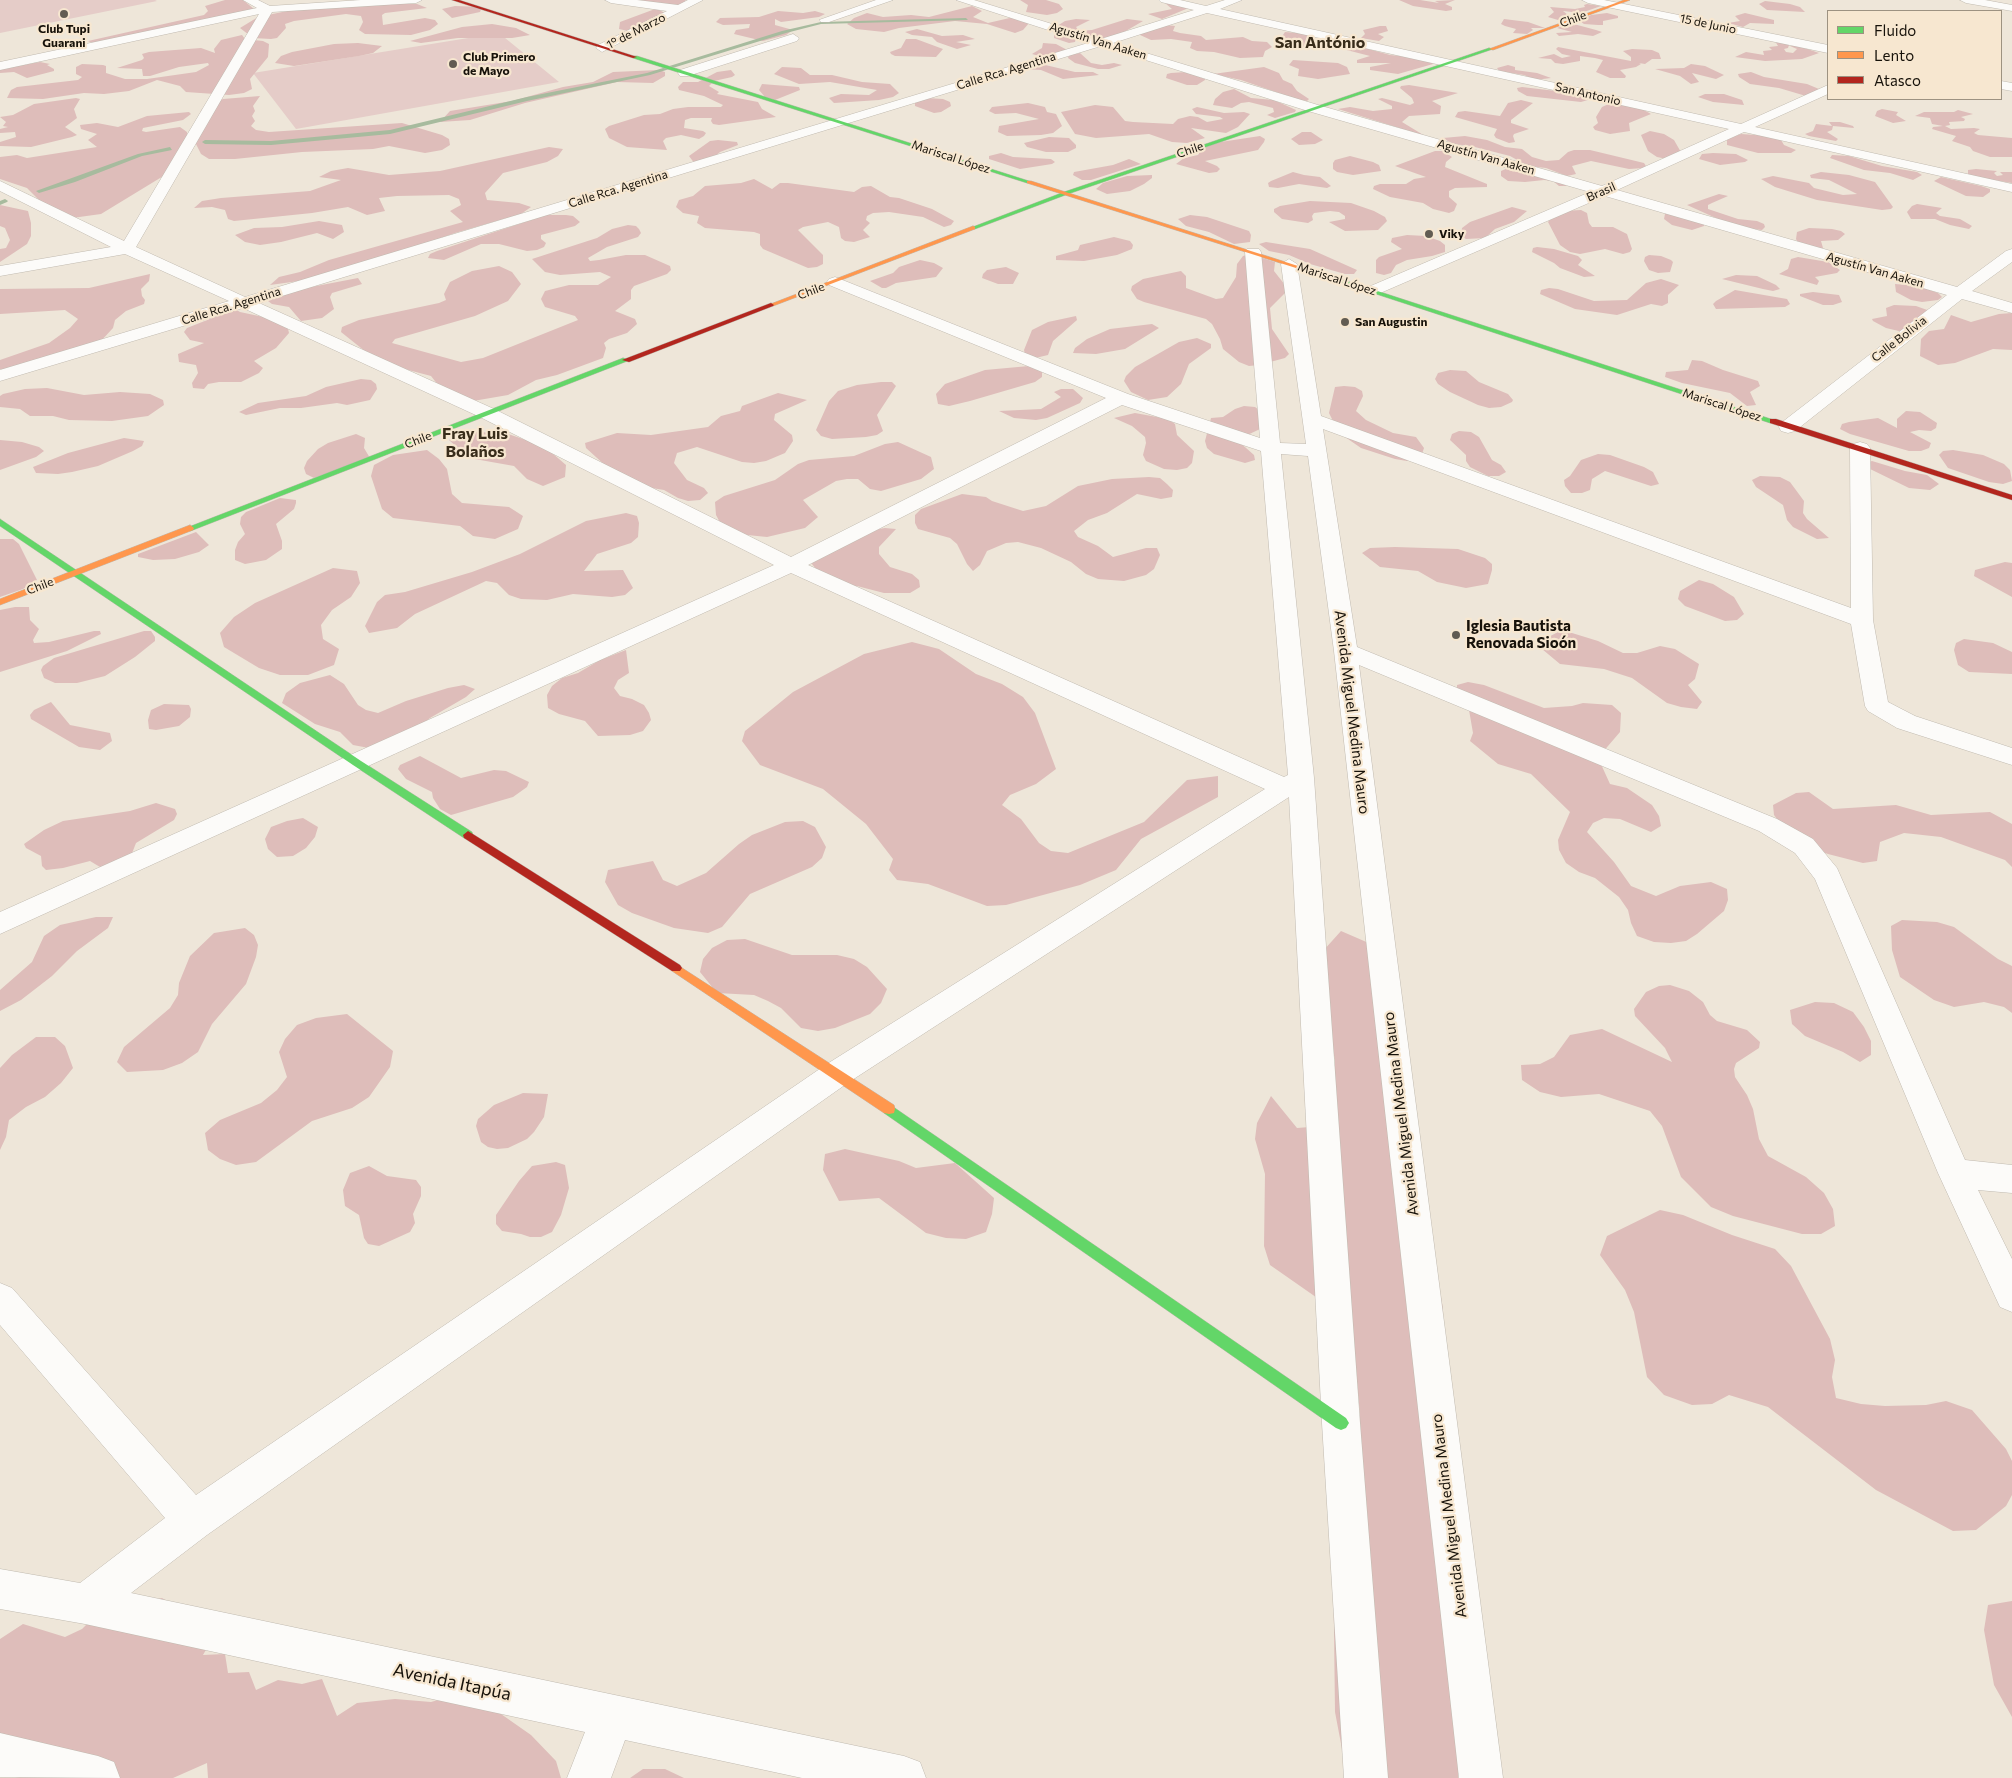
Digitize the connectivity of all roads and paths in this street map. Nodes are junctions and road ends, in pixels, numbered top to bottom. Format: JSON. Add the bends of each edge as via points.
{"nodes":[{"id":1,"x":249,"y":0,"type":"edge"},
{"id":2,"x":416,"y":0,"type":"edge"},
{"id":3,"x":454,"y":0,"type":"edge"},
{"id":4,"x":611,"y":0,"type":"edge"},
{"id":5,"x":697,"y":0,"type":"edge"},
{"id":6,"x":887,"y":0,"type":"edge"},
{"id":7,"x":962,"y":0,"type":"edge"},
{"id":8,"x":1165,"y":0,"type":"edge"},
{"id":9,"x":1236,"y":0,"type":"edge"},
{"id":10,"x":1588,"y":0,"type":"edge"},
{"id":11,"x":1628,"y":0,"type":"edge"},
{"id":12,"x":1966,"y":0,"type":"edge"},
{"id":13,"x":1614,"y":4,"type":"junction"},
{"id":14,"x":268,"y":9,"type":"junction"},
{"id":15,"x":680,"y":9,"type":"junction"},
{"id":16,"x":1204,"y":9,"type":"junction"},
{"id":17,"x":2009,"y":9,"type":"edge"},
{"id":18,"x":825,"y":20,"type":"dead end"},
{"id":19,"x":793,"y":38,"type":"dead end"},
{"id":20,"x":1103,"y":42,"type":"junction"},
{"id":21,"x":602,"y":48,"type":"junction"},
{"id":22,"x":1827,"y":49,"type":"edge"},
{"id":23,"x":1451,"y":63,"type":"junction"},
{"id":24,"x":0,"y":66,"type":"edge"},
{"id":25,"x":680,"y":72,"type":"junction"},
{"id":26,"x":1827,"y":89,"type":"edge"},
{"id":27,"x":1313,"y":108,"type":"junction"},
{"id":28,"x":838,"y":121,"type":"junction"},
{"id":29,"x":1743,"y":129,"type":"junction"},
{"id":30,"x":0,"y":185,"type":"edge"},
{"id":31,"x":2012,"y":188,"type":"edge"},
{"id":32,"x":1604,"y":190,"type":"junction"},
{"id":33,"x":1066,"y":193,"type":"junction"},
{"id":34,"x":127,"y":249,"type":"junction"},
{"id":35,"x":1253,"y":252,"type":"junction"},
{"id":36,"x":2012,"y":254,"type":"edge"},
{"id":37,"x":1289,"y":264,"type":"junction"},
{"id":38,"x":0,"y":271,"type":"edge"},
{"id":39,"x":835,"y":282,"type":"junction"},
{"id":40,"x":1372,"y":291,"type":"junction"},
{"id":41,"x":1958,"y":294,"type":"junction"},
{"id":42,"x":245,"y":302,"type":"junction"},
{"id":43,"x":2012,"y":308,"type":"edge"},
{"id":44,"x":0,"y":376,"type":"edge"},
{"id":45,"x":1121,"y":398,"type":"junction"},
{"id":46,"x":487,"y":413,"type":"junction"},
{"id":47,"x":1312,"y":419,"type":"junction"},
{"id":48,"x":1788,"y":427,"type":"junction"},
{"id":49,"x":1272,"y":448,"type":"junction"},
{"id":50,"x":1860,"y":448,"type":"junction"},
{"id":51,"x":1317,"y":451,"type":"junction"},
{"id":52,"x":2012,"y":498,"type":"edge"},
{"id":53,"x":0,"y":522,"type":"edge"},
{"id":54,"x":791,"y":564,"type":"junction"},
{"id":55,"x":76,"y":573,"type":"junction"},
{"id":56,"x":0,"y":602,"type":"edge"},
{"id":57,"x":1862,"y":620,"type":"junction"},
{"id":58,"x":1346,"y":651,"type":"junction"},
{"id":59,"x":2012,"y":757,"type":"edge"},
{"id":60,"x":357,"y":763,"type":"junction"},
{"id":61,"x":1294,"y":783,"type":"junction"},
{"id":62,"x":0,"y":924,"type":"edge"},
{"id":63,"x":838,"y":1072,"type":"junction"},
{"id":64,"x":1954,"y":1173,"type":"junction"},
{"id":65,"x":2012,"y":1179,"type":"edge"},
{"id":66,"x":2012,"y":1296,"type":"edge"},
{"id":67,"x":0,"y":1300,"type":"edge"},
{"id":68,"x":1341,"y":1424,"type":"junction"},
{"id":69,"x":193,"y":1521,"type":"junction"},
{"id":70,"x":0,"y":1589,"type":"edge"},
{"id":71,"x":85,"y":1604,"type":"junction"},
{"id":72,"x":613,"y":1716,"type":"junction"},
{"id":73,"x":0,"y":1755,"type":"edge"},
{"id":74,"x":98,"y":1778,"type":"edge"},
{"id":75,"x":589,"y":1778,"type":"edge"},
{"id":76,"x":904,"y":1778,"type":"edge"},
{"id":77,"x":1366,"y":1778,"type":"edge"},
{"id":78,"x":1481,"y":1778,"type":"edge"}],
"edges":[{"from":1,"to":14,"type":"street"},
{"from":2,"to":14,"type":"street"},
{"from":3,"to":21,"type":"street","name":"Mariscal López"},
{"from":4,"to":15,"type":"street"},
{"from":5,"to":15,"type":"street","name":"1° de Marzo"},
{"from":6,"to":18,"type":"street"},
{"from":7,"to":20,"type":"street","name":"Agustín Van Aaken"},
{"from":8,"to":16,"type":"street","name":"San Antonio"},
{"from":9,"to":16,"type":"street","name":"Calle Rca. Agentina"},
{"from":10,"to":13,"type":"street","name":"15 de Junio"},
{"from":11,"to":13,"type":"street","name":"Chile"},
{"from":12,"to":17,"type":"street"},
{"from":13,"to":22,"type":"street","name":"15 de Junio"},
{"from":13,"to":23,"type":"street","name":"Chile"},
{"from":14,"to":24,"type":"street"},
{"from":14,"to":34,"type":"street"},
{"from":15,"to":21,"type":"street","name":"1° de Marzo"},
{"from":16,"to":20,"type":"street","name":"Calle Rca. Agentina"},
{"from":16,"to":23,"type":"street","name":"San Antonio"},
{"from":19,"to":25,"type":"street"},
{"from":20,"to":27,"type":"street","name":"Agustín Van Aaken"},
{"from":20,"to":28,"type":"street","name":"Calle Rca. Agentina"},
{"from":21,"to":25,"type":"street","name":"Mariscal López"},
{"from":23,"to":27,"type":"street","name":"Chile"},
{"from":23,"to":29,"type":"street","name":"San Antonio"},
{"from":25,"to":28,"type":"street","name":"Mariscal López"},
{"from":26,"to":29,"type":"street","name":"Brasil"},
{"from":27,"to":32,"type":"street","name":"Agustín Van Aaken"},
{"from":27,"to":33,"type":"street","name":"Chile"},
{"from":28,"to":33,"type":"street","name":"Mariscal López"},
{"from":28,"to":42,"type":"street","name":"Calle Rca. Agentina"},
{"from":29,"to":31,"type":"street","name":"San Antonio"},
{"from":29,"to":32,"type":"street","name":"Brasil"},
{"from":30,"to":34,"type":"street"},
{"from":32,"to":40,"type":"street","name":"Brasil"},
{"from":32,"to":41,"type":"street","name":"Agustín Van Aaken"},
{"from":33,"to":35,"type":"street","name":"Mariscal López"},
{"from":33,"to":39,"type":"street","name":"Chile"},
{"from":34,"to":38,"type":"street"},
{"from":34,"to":42,"type":"street"},
{"from":35,"to":37,"type":"street","name":"Mariscal López"},
{"from":35,"to":49,"type":"street"},
{"from":36,"to":41,"type":"street","name":"Calle Bolivia"},
{"from":37,"to":40,"type":"street","name":"Mariscal López"},
{"from":37,"to":47,"type":"street","name":"Avenida Miguel Medina Mauro"},
{"from":39,"to":45,"type":"street"},
{"from":39,"to":46,"type":"street","name":"Chile"},
{"from":40,"to":48,"type":"street","name":"Mariscal López"},
{"from":41,"to":43,"type":"street","name":"Agustín Van Aaken"},
{"from":41,"to":48,"type":"street","name":"Calle Bolivia"},
{"from":42,"to":44,"type":"street","name":"Calle Rca. Agentina"},
{"from":42,"to":46,"type":"street"},
{"from":45,"to":49,"type":"street"},
{"from":45,"to":54,"type":"street"},
{"from":46,"to":54,"type":"street"},
{"from":46,"to":55,"type":"street","name":"Chile"},
{"from":47,"to":51,"type":"street","name":"Avenida Miguel Medina Mauro"},
{"from":47,"to":57,"type":"street"},
{"from":48,"to":50,"type":"street","name":"Mariscal López"},
{"from":49,"to":51,"type":"street"},
{"from":49,"to":61,"type":"street"},
{"from":50,"to":52,"type":"street","name":"Mariscal López"},
{"from":50,"to":57,"type":"street"},
{"from":51,"to":58,"type":"street","name":"Avenida Miguel Medina Mauro"},
{"from":53,"to":55,"type":"street"},
{"from":54,"to":60,"type":"street"},
{"from":54,"to":61,"type":"street"},
{"from":55,"to":56,"type":"street","name":"Chile"},
{"from":55,"to":60,"type":"street"},
{"from":57,"to":59,"type":"street","via":[[1877,706],[1906,722]]},
{"from":58,"to":64,"type":"street","via":[[1768,825],[1804,846],[1827,875]]},
{"from":58,"to":78,"type":"street","name":"Avenida Miguel Medina Mauro"},
{"from":60,"to":62,"type":"street"},
{"from":60,"to":63,"type":"street"},
{"from":61,"to":63,"type":"street"},
{"from":61,"to":68,"type":"street"},
{"from":63,"to":68,"type":"street"},
{"from":63,"to":69,"type":"street"},
{"from":64,"to":65,"type":"street"},
{"from":64,"to":66,"type":"street"},
{"from":67,"to":69,"type":"street"},
{"from":68,"to":77,"type":"street"},
{"from":69,"to":71,"type":"street"},
{"from":70,"to":71,"type":"street","name":"Avenida Itapúa"},
{"from":71,"to":72,"type":"street","name":"Avenida Itapúa"},
{"from":72,"to":75,"type":"street"},
{"from":72,"to":76,"type":"street","name":"Avenida Itapúa"},
{"from":73,"to":74,"type":"street"}]}
